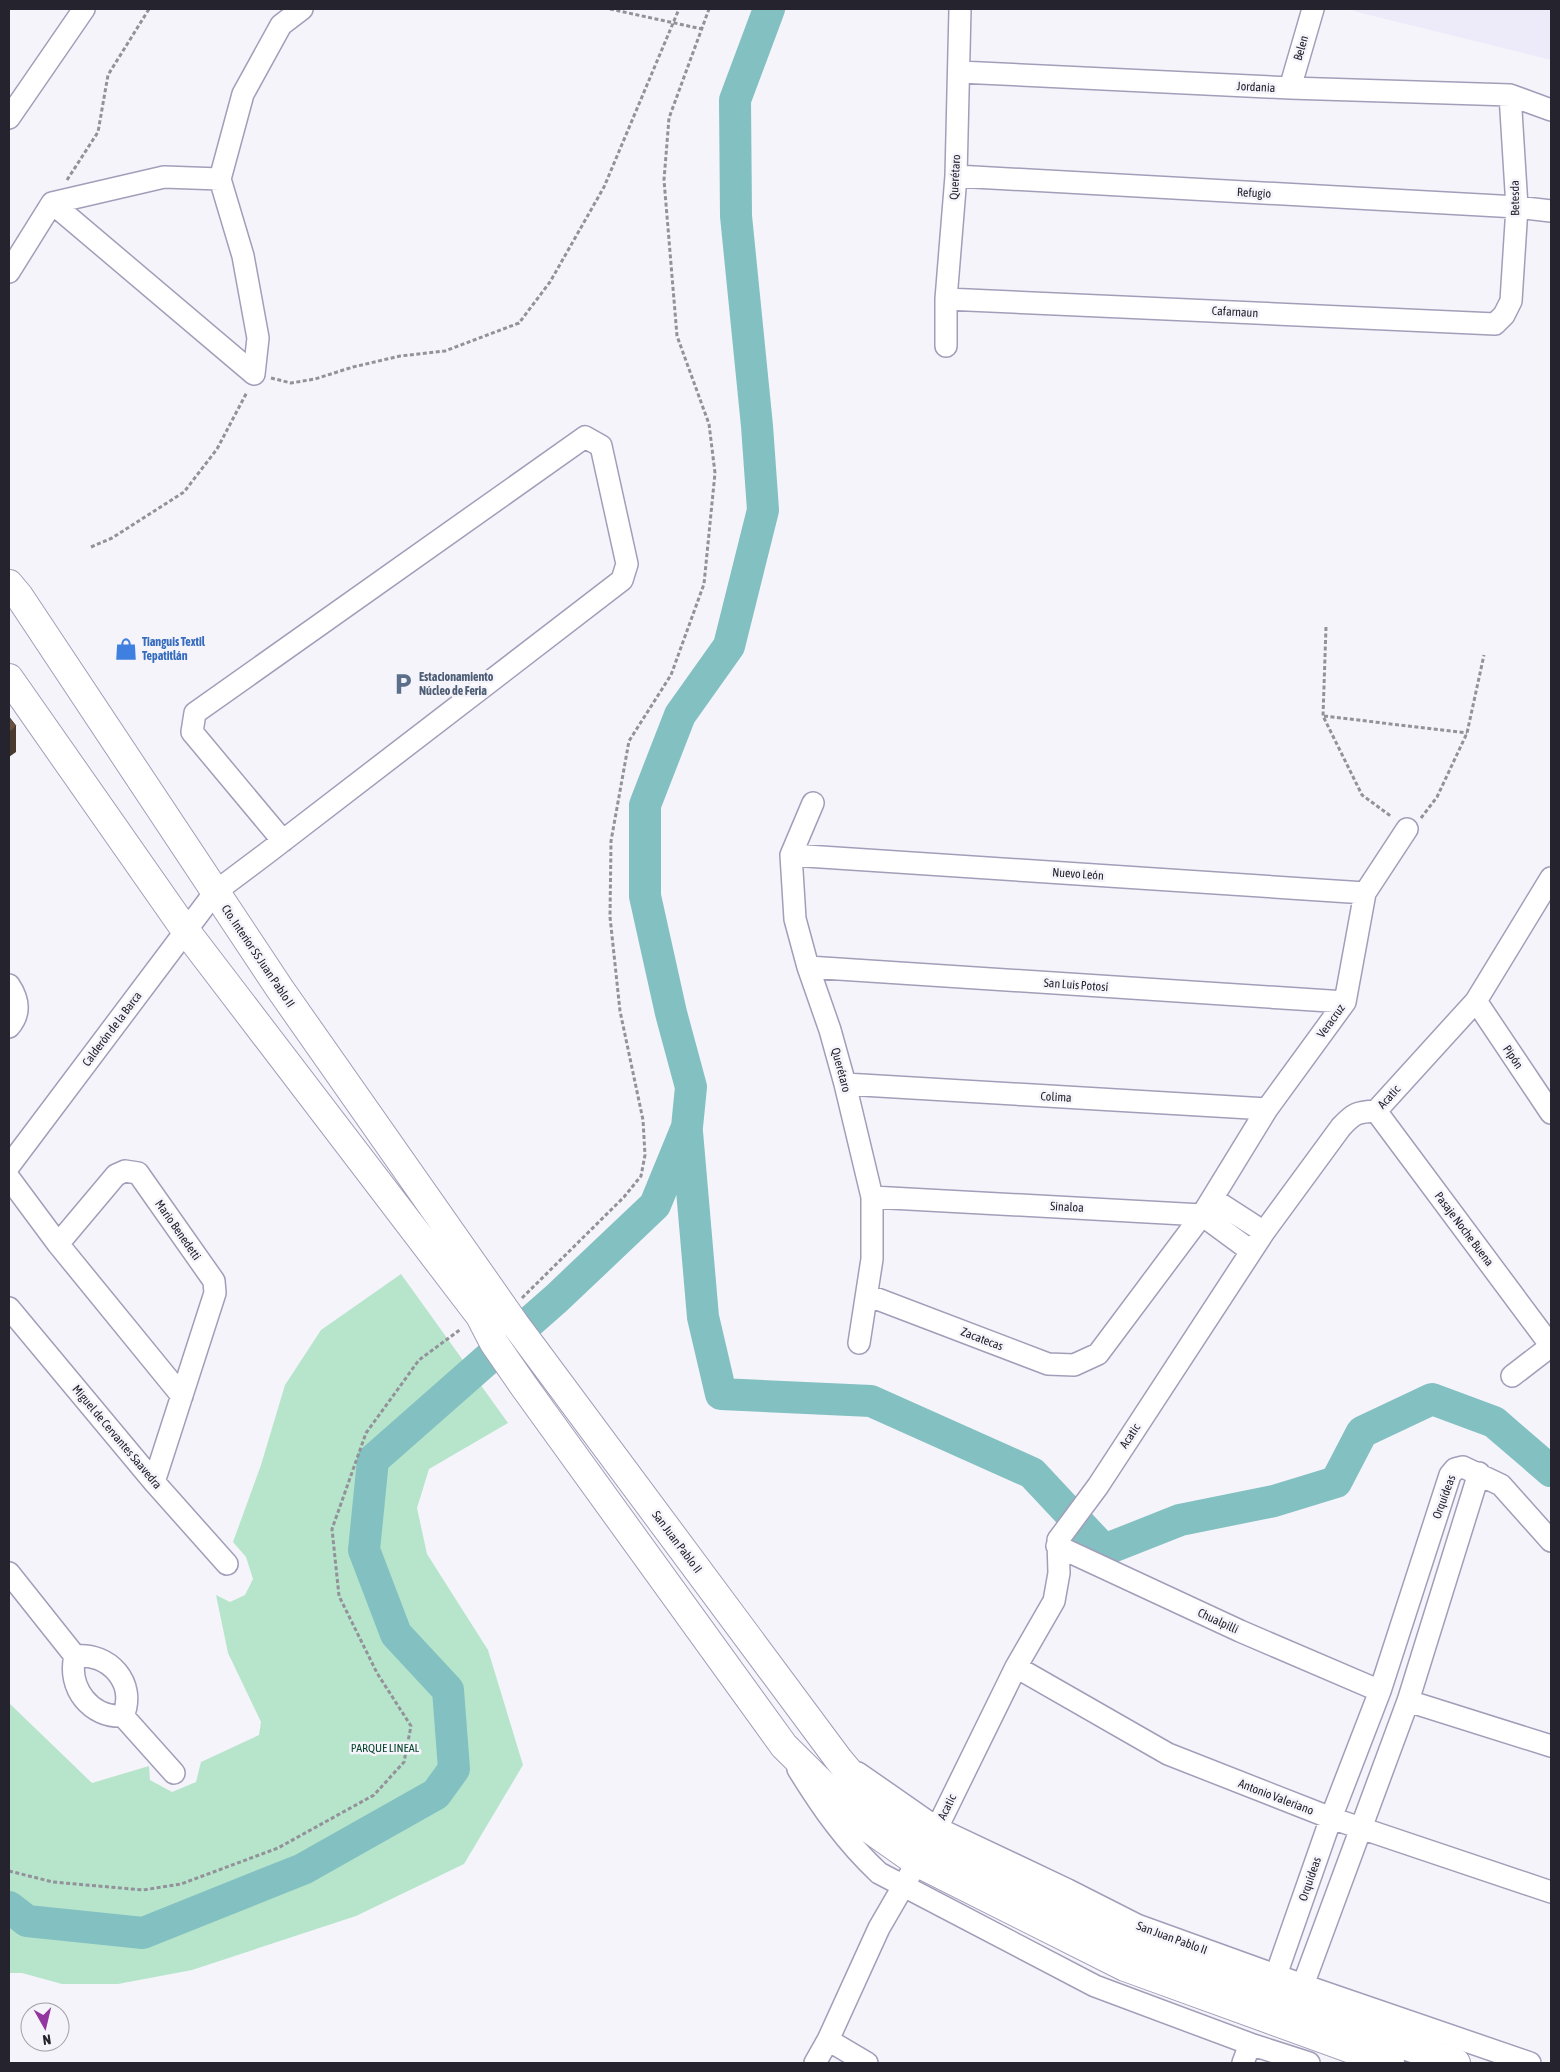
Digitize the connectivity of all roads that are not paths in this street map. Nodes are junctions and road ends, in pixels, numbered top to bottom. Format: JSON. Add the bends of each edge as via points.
{"nodes":[{"id":1,"x":84,"y":9,"type":"edge"},
{"id":2,"x":302,"y":9,"type":"edge"},
{"id":3,"x":960,"y":9,"type":"edge"},
{"id":4,"x":1313,"y":9,"type":"edge"},
{"id":5,"x":959,"y":72,"type":"junction"},
{"id":6,"x":1290,"y":88,"type":"junction"},
{"id":7,"x":1510,"y":95,"type":"junction"},
{"id":8,"x":1551,"y":110,"type":"edge"},
{"id":9,"x":9,"y":118,"type":"edge"},
{"id":10,"x":956,"y":176,"type":"junction"},
{"id":11,"x":220,"y":179,"type":"junction"},
{"id":12,"x":52,"y":203,"type":"junction"},
{"id":13,"x":1517,"y":207,"type":"junction"},
{"id":14,"x":1551,"y":211,"type":"edge"},
{"id":15,"x":9,"y":272,"type":"edge"},
{"id":16,"x":946,"y":299,"type":"junction"},
{"id":17,"x":1511,"y":301,"type":"joint"},
{"id":18,"x":946,"y":346,"type":"dead end"},
{"id":19,"x":9,"y":584,"type":"edge"},
{"id":20,"x":9,"y":678,"type":"edge"},
{"id":21,"x":813,"y":803,"type":"dead end"},
{"id":22,"x":1407,"y":828,"type":"road end"},
{"id":23,"x":283,"y":841,"type":"junction"},
{"id":24,"x":791,"y":855,"type":"junction"},
{"id":25,"x":1551,"y":878,"type":"edge"},
{"id":26,"x":215,"y":892,"type":"junction"},
{"id":27,"x":1365,"y":893,"type":"junction"},
{"id":28,"x":186,"y":931,"type":"junction"},
{"id":29,"x":808,"y":967,"type":"junction"},
{"id":30,"x":9,"y":985,"type":"edge"},
{"id":31,"x":1476,"y":1001,"type":"junction"},
{"id":32,"x":1345,"y":1002,"type":"junction"},
{"id":33,"x":9,"y":1027,"type":"edge"},
{"id":34,"x":846,"y":1084,"type":"junction"},
{"id":35,"x":1267,"y":1109,"type":"junction"},
{"id":36,"x":1376,"y":1111,"type":"junction"},
{"id":37,"x":1551,"y":1113,"type":"edge"},
{"id":38,"x":9,"y":1166,"type":"edge"},
{"id":39,"x":9,"y":1178,"type":"edge"},
{"id":40,"x":872,"y":1197,"type":"junction"},
{"id":41,"x":1207,"y":1207,"type":"junction"},
{"id":42,"x":1264,"y":1232,"type":"junction"},
{"id":43,"x":58,"y":1244,"type":"junction"},
{"id":44,"x":1251,"y":1251,"type":"junction"},
{"id":45,"x":867,"y":1295,"type":"junction"},
{"id":46,"x":9,"y":1308,"type":"edge"},
{"id":47,"x":511,"y":1318,"type":"joint"},
{"id":48,"x":859,"y":1343,"type":"dead end"},
{"id":49,"x":1551,"y":1346,"type":"edge"},
{"id":50,"x":1098,"y":1354,"type":"joint"},
{"id":51,"x":1512,"y":1376,"type":"dead end"},
{"id":52,"x":182,"y":1396,"type":"junction"},
{"id":53,"x":1479,"y":1473,"type":"junction"},
{"id":54,"x":154,"y":1482,"type":"junction"},
{"id":55,"x":1551,"y":1542,"type":"edge"},
{"id":56,"x":1057,"y":1543,"type":"junction"},
{"id":57,"x":227,"y":1564,"type":"dead end"},
{"id":58,"x":14,"y":1580,"type":"edge"},
{"id":59,"x":75,"y":1656,"type":"junction"},
{"id":60,"x":1016,"y":1667,"type":"junction"},
{"id":61,"x":1380,"y":1691,"type":"junction"},
{"id":62,"x":1408,"y":1701,"type":"junction"},
{"id":63,"x":123,"y":1716,"type":"junction"},
{"id":64,"x":784,"y":1746,"type":"junction"},
{"id":65,"x":1551,"y":1746,"type":"edge"},
{"id":66,"x":174,"y":1772,"type":"dead end"},
{"id":67,"x":810,"y":1789,"type":"junction"},
{"id":68,"x":1331,"y":1818,"type":"junction"},
{"id":69,"x":1361,"y":1827,"type":"junction"},
{"id":70,"x":927,"y":1845,"type":"junction"},
{"id":71,"x":904,"y":1886,"type":"junction"},
{"id":72,"x":1551,"y":1892,"type":"edge"},
{"id":73,"x":1276,"y":1975,"type":"junction"},
{"id":74,"x":1304,"y":1985,"type":"junction"},
{"id":75,"x":828,"y":2040,"type":"junction"},
{"id":76,"x":1246,"y":2054,"type":"edge"},
{"id":77,"x":1278,"y":2058,"type":"edge"},
{"id":78,"x":815,"y":2063,"type":"edge"},
{"id":79,"x":867,"y":2063,"type":"edge"},
{"id":80,"x":1309,"y":2063,"type":"edge"},
{"id":81,"x":1390,"y":2063,"type":"edge"},
{"id":82,"x":1456,"y":2063,"type":"edge"},
{"id":83,"x":1530,"y":2063,"type":"edge"}],
"edges":[{"from":1,"to":9,"type":"street"},
{"from":2,"to":11,"type":"street","via":[[281,25],[243,94]]},
{"from":3,"to":5,"type":"street","name":"Querétaro"},
{"from":4,"to":6,"type":"street","name":"Belen"},
{"from":5,"to":6,"type":"street","name":"Jordania"},
{"from":5,"to":10,"type":"street","name":"Querétaro"},
{"from":6,"to":7,"type":"street","name":"Jordania"},
{"from":7,"to":8,"type":"street","name":"Jordania"},
{"from":7,"to":13,"type":"street","name":"Betesda"},
{"from":10,"to":13,"type":"street","name":"Refugio"},
{"from":10,"to":16,"type":"street","name":"Querétaro"},
{"from":11,"to":12,"type":"street","via":[[164,177]]},
{"from":11,"to":12,"type":"street","via":[[243,256],[258,338],[254,374]]},
{"from":12,"to":15,"type":"street"},
{"from":13,"to":14,"type":"street","name":"Refugio"},
{"from":13,"to":17,"type":"street","name":"Betesda"},
{"from":16,"to":17,"type":"street","name":"Cafarnaun","via":[[1495,324]]},
{"from":16,"to":18,"type":"street","name":"Querétaro"},
{"from":19,"to":26,"type":"main road","name":"Cto. Interior SS Juan Pablo II"},
{"from":20,"to":28,"type":"main road"},
{"from":21,"to":24,"type":"street","name":"Querétaro"},
{"from":22,"to":27,"type":"street","name":"Veracruz"},
{"from":23,"to":23,"type":"street","name":"Calderón de la Barca","via":[[622,580],[627,564],[601,446],[585,437],[195,713],[192,732]]},
{"from":23,"to":26,"type":"street","name":"Calderón de la Barca"},
{"from":24,"to":27,"type":"street","name":"Nuevo León"},
{"from":24,"to":29,"type":"street","name":"Querétaro","via":[[795,919]]},
{"from":25,"to":31,"type":"street","name":"Acatic"},
{"from":26,"to":28,"type":"street","name":"Calderón de la Barca"},
{"from":26,"to":47,"type":"main road","name":"Cto. Interior SS Juan Pablo II"},
{"from":27,"to":32,"type":"street","name":"Veracruz"},
{"from":28,"to":38,"type":"street","name":"Calderón de la Barca"},
{"from":28,"to":64,"type":"main road","name":"San Juan Pablo II","via":[[480,1316],[523,1385]]},
{"from":29,"to":32,"type":"street","name":"San Luis Potosí"},
{"from":29,"to":34,"type":"street","name":"Querétaro"},
{"from":30,"to":33,"type":"street","via":[[18,1004],[16,1019]]},
{"from":31,"to":36,"type":"street","name":"Acatic"},
{"from":31,"to":37,"type":"street","name":"Pipón"},
{"from":32,"to":35,"type":"street","name":"Veracruz"},
{"from":34,"to":35,"type":"street","name":"Colima"},
{"from":34,"to":40,"type":"street","name":"Querétaro"},
{"from":35,"to":41,"type":"street","name":"Veracruz"},
{"from":36,"to":42,"type":"street","name":"Acatic","via":[[1352,1115]]},
{"from":36,"to":49,"type":"street","name":"Pasaje Noche Buena"},
{"from":39,"to":43,"type":"street"},
{"from":40,"to":41,"type":"street","name":"Sinaloa"},
{"from":40,"to":45,"type":"street","name":"Querétaro","via":[[873,1238]]},
{"from":41,"to":42,"type":"street"},
{"from":41,"to":44,"type":"street"},
{"from":41,"to":50,"type":"street","name":"Veracruz"},
{"from":42,"to":44,"type":"street","name":"Acatic"},
{"from":43,"to":52,"type":"street"},
{"from":43,"to":52,"type":"street","name":"Mario Benedetti","via":[[116,1175],[125,1171],[138,1173],[214,1281],[215,1293]]},
{"from":44,"to":56,"type":"street","name":"Acatic","via":[[1098,1486]]},
{"from":45,"to":48,"type":"street","name":"Querétaro"},
{"from":45,"to":50,"type":"street","name":"Zacatecas","via":[[1048,1364],[1074,1366]]},
{"from":46,"to":54,"type":"street","name":"Miguel de Cervantes Saavedra"},
{"from":47,"to":70,"type":"main road","name":"San Juan Pablo II","via":[[839,1760],[876,1804]]},
{"from":49,"to":51,"type":"street"},
{"from":52,"to":54,"type":"street"},
{"from":53,"to":55,"type":"street","via":[[1501,1484]]},
{"from":53,"to":61,"type":"street","name":"Orquídeas","via":[[1463,1467],[1450,1475]]},
{"from":53,"to":62,"type":"street","name":"Orquídeas"},
{"from":54,"to":57,"type":"street","name":"Miguel de Cervantes Saavedra"},
{"from":56,"to":60,"type":"street","name":"Acatic","via":[[1059,1573],[1054,1601]]},
{"from":56,"to":61,"type":"street","name":"Chualpilli","via":[[1240,1631]]},
{"from":58,"to":59,"type":"street"},
{"from":59,"to":63,"type":"street","via":[[72,1666],[85,1701],[104,1715]]},
{"from":59,"to":63,"type":"street","via":[[96,1657],[114,1669],[127,1693],[128,1705]]},
{"from":60,"to":68,"type":"street","name":"Antonio Valeriano","via":[[1168,1754]]},
{"from":60,"to":70,"type":"street","name":"Acatic"},
{"from":61,"to":68,"type":"street","name":"Orquídeas"},
{"from":62,"to":65,"type":"street"},
{"from":62,"to":69,"type":"street","name":"Orquídeas"},
{"from":63,"to":66,"type":"street"},
{"from":64,"to":67,"type":"street","name":"San Juan Pablo II"},
{"from":64,"to":70,"type":"main road","name":"San Juan Pablo II","via":[[864,1825]]},
{"from":67,"to":70,"type":"street","via":[[833,1818],[883,1859]]},
{"from":67,"to":71,"type":"street","name":"San Juan Pablo II","via":[[833,1824],[862,1857],[879,1873]]},
{"from":68,"to":69,"type":"street","name":"Antonio Valeriano"},
{"from":68,"to":73,"type":"street","name":"Orquídeas"},
{"from":69,"to":72,"type":"street","name":"Antonio Valeriano"},
{"from":69,"to":74,"type":"street","name":"Orquídeas"},
{"from":70,"to":71,"type":"street","name":"Acatic"},
{"from":70,"to":73,"type":"street","name":"San Juan Pablo II","via":[[1068,1890],[1137,1925]]},
{"from":70,"to":81,"type":"main road","name":"San Juan Pablo II","via":[[1125,1967]]},
{"from":70,"to":82,"type":"main road","name":"San Juan Pablo II","via":[[1123,1941],[1309,2012]]},
{"from":71,"to":75,"type":"street","name":"Acatic","via":[[879,1928]]},
{"from":71,"to":76,"type":"street","name":"San Juan Pablo II","via":[[1095,1986]]},
{"from":73,"to":74,"type":"street","name":"San Juan Pablo II"},
{"from":74,"to":83,"type":"street","name":"San Juan Pablo II"},
{"from":75,"to":78,"type":"street","name":"Acatic"},
{"from":75,"to":79,"type":"street"},
{"from":76,"to":77,"type":"street","name":"San Juan Pablo II"},
{"from":77,"to":80,"type":"street","name":"San Juan Pablo II"}]}
